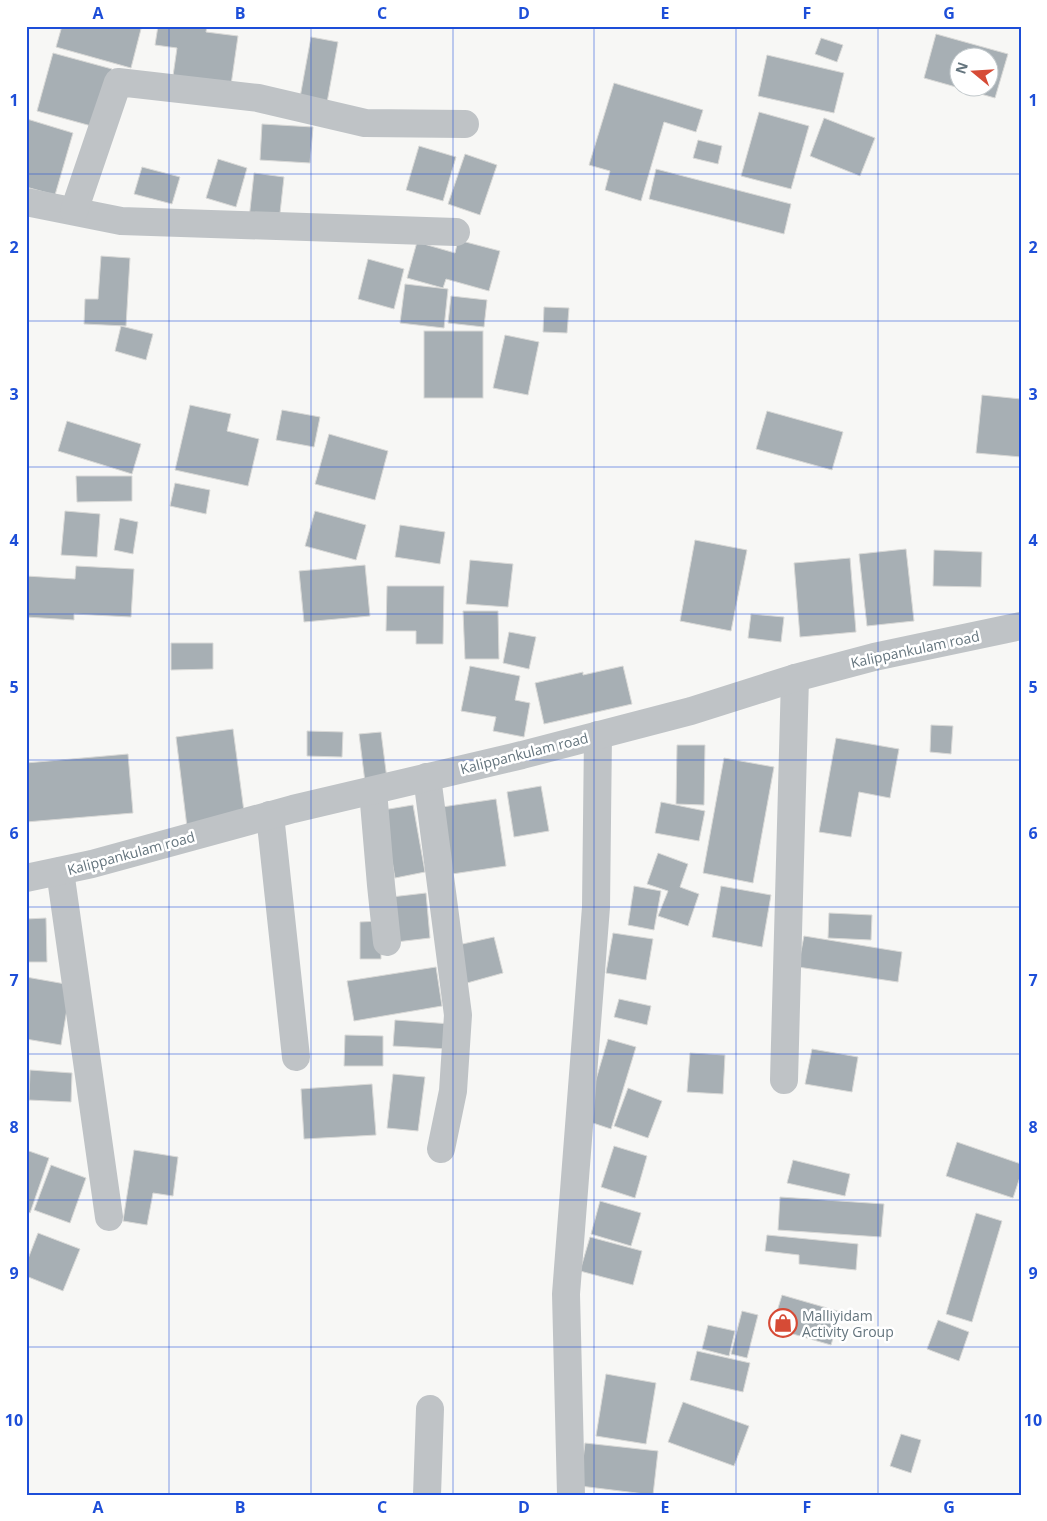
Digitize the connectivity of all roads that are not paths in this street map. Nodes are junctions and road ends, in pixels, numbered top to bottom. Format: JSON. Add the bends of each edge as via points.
{"nodes":[{"id":1,"x":465,"y":124,"type":"dead end"},
{"id":2,"x":26,"y":202,"type":"edge"},
{"id":3,"x":74,"y":211,"type":"junction"},
{"id":4,"x":456,"y":232,"type":"dead end"},
{"id":5,"x":1021,"y":626,"type":"edge"},
{"id":6,"x":795,"y":678,"type":"junction"},
{"id":7,"x":598,"y":735,"type":"junction"},
{"id":8,"x":427,"y":777,"type":"junction"},
{"id":9,"x":373,"y":791,"type":"junction"},
{"id":10,"x":270,"y":815,"type":"junction"},
{"id":11,"x":60,"y":871,"type":"junction"},
{"id":12,"x":26,"y":878,"type":"edge"},
{"id":13,"x":387,"y":942,"type":"dead end"},
{"id":14,"x":296,"y":1056,"type":"dead end"},
{"id":15,"x":784,"y":1080,"type":"dead end"},
{"id":16,"x":441,"y":1150,"type":"dead end"},
{"id":17,"x":109,"y":1217,"type":"dead end"},
{"id":18,"x":430,"y":1409,"type":"dead end"},
{"id":19,"x":427,"y":1495,"type":"edge"},
{"id":20,"x":571,"y":1495,"type":"edge"}],
"edges":[{"from":1,"to":3,"type":"street","via":[[365,123],[258,98],[118,82]]},
{"from":2,"to":3,"type":"street"},
{"from":3,"to":4,"type":"street","via":[[121,221]]},
{"from":5,"to":6,"type":"street","name":"Kalippankulam road","via":[[874,657]]},
{"from":6,"to":7,"type":"street","name":"Kalippankulam road","via":[[691,711]]},
{"from":6,"to":15,"type":"street"},
{"from":7,"to":8,"type":"street","name":"Kalippankulam road"},
{"from":7,"to":20,"type":"street","via":[[596,907],[566,1294]]},
{"from":8,"to":9,"type":"street","name":"Kalippankulam road"},
{"from":8,"to":16,"type":"street","via":[[458,1015],[453,1091]]},
{"from":9,"to":10,"type":"street","name":"Kalippankulam road"},
{"from":9,"to":13,"type":"street"},
{"from":10,"to":11,"type":"street","name":"Kalippankulam road"},
{"from":10,"to":14,"type":"street"},
{"from":11,"to":12,"type":"street","name":"Kalippankulam road"},
{"from":11,"to":17,"type":"street"},
{"from":18,"to":19,"type":"street"}]}
